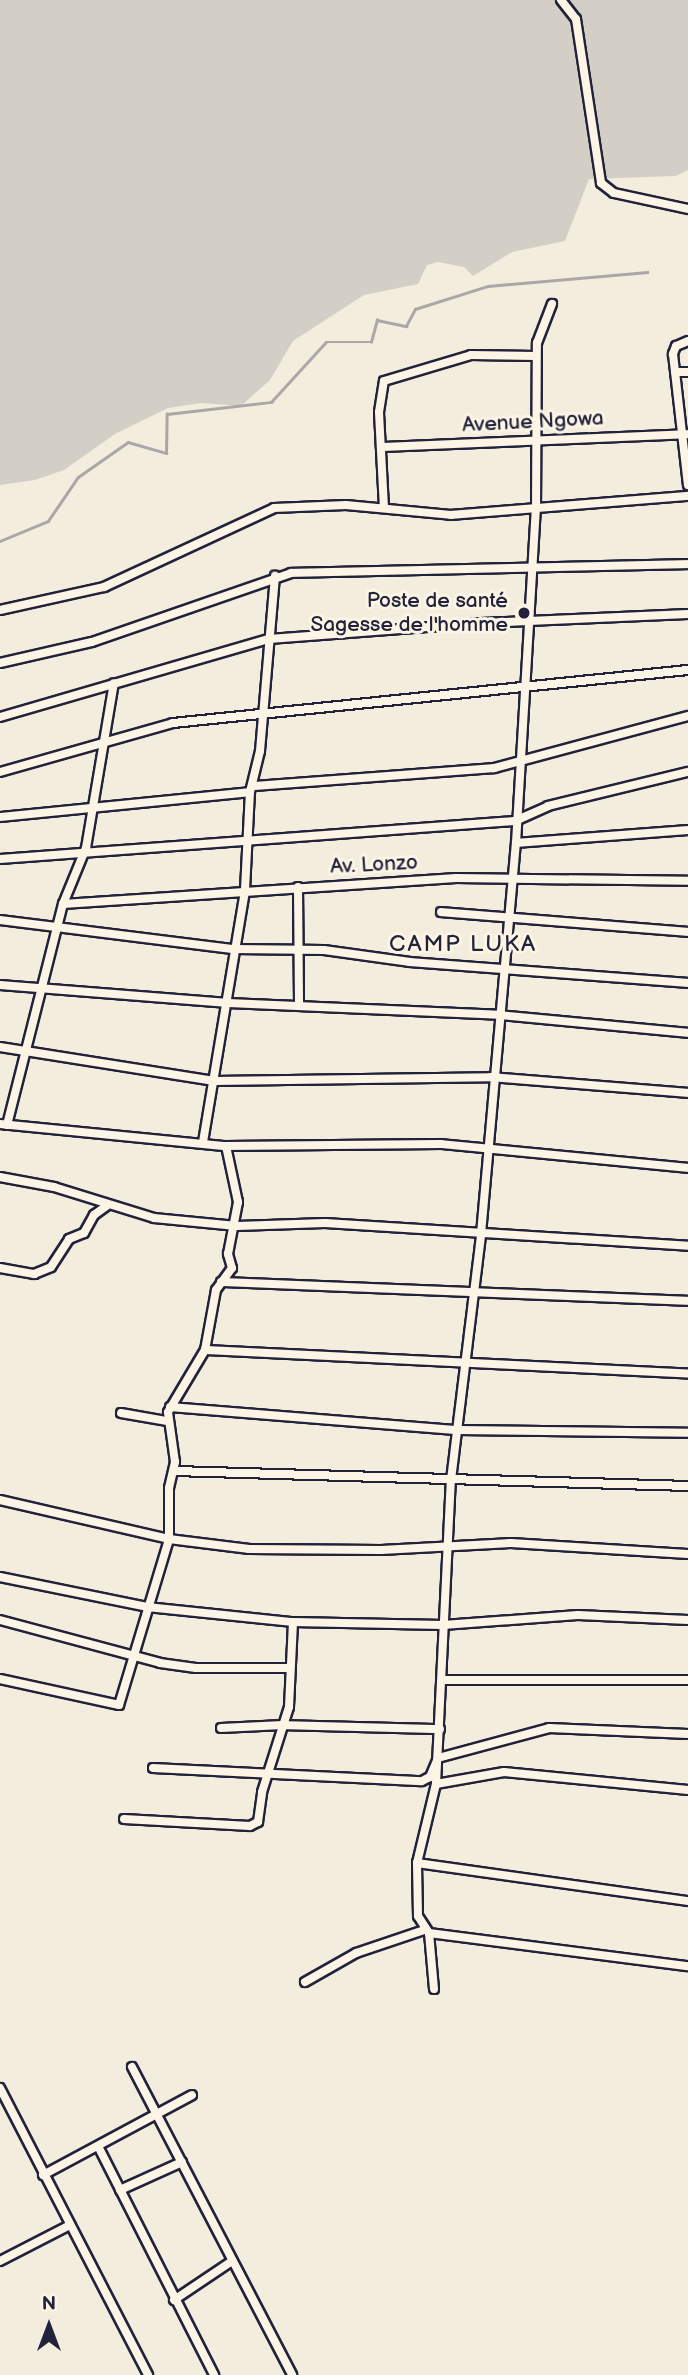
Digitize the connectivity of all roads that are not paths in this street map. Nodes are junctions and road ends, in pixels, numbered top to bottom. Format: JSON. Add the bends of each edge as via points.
{"nodes":[{"id":1,"x":561,"y":0,"type":"edge"},
{"id":2,"x":688,"y":209,"type":"edge"},
{"id":3,"x":552,"y":303,"type":"dead end"},
{"id":4,"x":683,"y":342,"type":"edge"},
{"id":5,"x":536,"y":356,"type":"junction"},
{"id":6,"x":675,"y":372,"type":"junction"},
{"id":7,"x":688,"y":372,"type":"edge"},
{"id":8,"x":685,"y":434,"type":"edge"},
{"id":9,"x":537,"y":441,"type":"junction"},
{"id":10,"x":381,"y":447,"type":"junction"},
{"id":11,"x":688,"y":485,"type":"edge"},
{"id":12,"x":688,"y":496,"type":"edge"},
{"id":13,"x":384,"y":508,"type":"junction"},
{"id":14,"x":536,"y":510,"type":"junction"},
{"id":15,"x":688,"y":564,"type":"edge"},
{"id":16,"x":533,"y":566,"type":"junction"},
{"id":17,"x":275,"y":576,"type":"junction"},
{"id":18,"x":0,"y":610,"type":"edge"},
{"id":19,"x":688,"y":614,"type":"edge"},
{"id":20,"x":529,"y":622,"type":"junction"},
{"id":21,"x":269,"y":639,"type":"junction"},
{"id":22,"x":0,"y":663,"type":"edge"},
{"id":23,"x":688,"y":670,"type":"edge"},
{"id":24,"x":114,"y":683,"type":"junction"},
{"id":25,"x":524,"y":689,"type":"junction"},
{"id":26,"x":688,"y":716,"type":"edge"},
{"id":27,"x":0,"y":717,"type":"edge"},
{"id":28,"x":262,"y":717,"type":"junction"},
{"id":29,"x":106,"y":743,"type":"junction"},
{"id":30,"x":521,"y":763,"type":"junction"},
{"id":31,"x":0,"y":772,"type":"edge"},
{"id":32,"x":688,"y":772,"type":"edge"},
{"id":33,"x":253,"y":789,"type":"junction"},
{"id":34,"x":92,"y":808,"type":"junction"},
{"id":35,"x":0,"y":817,"type":"edge"},
{"id":36,"x":515,"y":821,"type":"junction"},
{"id":37,"x":688,"y":830,"type":"edge"},
{"id":38,"x":248,"y":838,"type":"junction"},
{"id":39,"x":516,"y":843,"type":"junction"},
{"id":40,"x":81,"y":855,"type":"junction"},
{"id":41,"x":0,"y":859,"type":"edge"},
{"id":42,"x":688,"y":881,"type":"edge"},
{"id":43,"x":514,"y":882,"type":"junction"},
{"id":44,"x":298,"y":887,"type":"junction"},
{"id":45,"x":245,"y":890,"type":"junction"},
{"id":46,"x":63,"y":904,"type":"junction"},
{"id":47,"x":441,"y":912,"type":"dead end"},
{"id":48,"x":511,"y":919,"type":"junction"},
{"id":49,"x":0,"y":920,"type":"edge"},
{"id":50,"x":58,"y":926,"type":"junction"},
{"id":51,"x":688,"y":932,"type":"edge"},
{"id":52,"x":234,"y":950,"type":"junction"},
{"id":53,"x":298,"y":950,"type":"junction"},
{"id":54,"x":507,"y":968,"type":"junction"},
{"id":55,"x":688,"y":983,"type":"edge"},
{"id":56,"x":0,"y":985,"type":"edge"},
{"id":57,"x":42,"y":985,"type":"junction"},
{"id":58,"x":228,"y":1003,"type":"junction"},
{"id":59,"x":299,"y":1004,"type":"junction"},
{"id":60,"x":499,"y":1015,"type":"junction"},
{"id":61,"x":688,"y":1033,"type":"edge"},
{"id":62,"x":0,"y":1047,"type":"edge"},
{"id":63,"x":24,"y":1048,"type":"junction"},
{"id":64,"x":491,"y":1077,"type":"junction"},
{"id":65,"x":214,"y":1080,"type":"junction"},
{"id":66,"x":688,"y":1093,"type":"edge"},
{"id":67,"x":3,"y":1125,"type":"edge"},
{"id":68,"x":203,"y":1142,"type":"junction"},
{"id":69,"x":226,"y":1146,"type":"junction"},
{"id":70,"x":488,"y":1149,"type":"junction"},
{"id":71,"x":688,"y":1168,"type":"edge"},
{"id":72,"x":0,"y":1177,"type":"edge"},
{"id":73,"x":108,"y":1205,"type":"junction"},
{"id":74,"x":237,"y":1226,"type":"junction"},
{"id":75,"x":481,"y":1234,"type":"junction"},
{"id":76,"x":688,"y":1246,"type":"edge"},
{"id":77,"x":0,"y":1268,"type":"edge"},
{"id":78,"x":221,"y":1282,"type":"junction"},
{"id":79,"x":474,"y":1295,"type":"junction"},
{"id":80,"x":688,"y":1301,"type":"edge"},
{"id":81,"x":205,"y":1350,"type":"junction"},
{"id":82,"x":466,"y":1365,"type":"junction"},
{"id":83,"x":688,"y":1374,"type":"edge"},
{"id":84,"x":170,"y":1407,"type":"junction"},
{"id":85,"x":121,"y":1413,"type":"dead end"},
{"id":86,"x":167,"y":1422,"type":"junction"},
{"id":87,"x":457,"y":1430,"type":"junction"},
{"id":88,"x":688,"y":1433,"type":"edge"},
{"id":89,"x":174,"y":1471,"type":"junction"},
{"id":90,"x":451,"y":1480,"type":"junction"},
{"id":91,"x":688,"y":1486,"type":"edge"},
{"id":92,"x":0,"y":1500,"type":"edge"},
{"id":93,"x":169,"y":1539,"type":"junction"},
{"id":94,"x":446,"y":1545,"type":"junction"},
{"id":95,"x":688,"y":1554,"type":"edge"},
{"id":96,"x":0,"y":1577,"type":"edge"},
{"id":97,"x":147,"y":1607,"type":"junction"},
{"id":98,"x":0,"y":1620,"type":"edge"},
{"id":99,"x":688,"y":1620,"type":"edge"},
{"id":100,"x":293,"y":1622,"type":"junction"},
{"id":101,"x":443,"y":1625,"type":"junction"},
{"id":102,"x":132,"y":1656,"type":"junction"},
{"id":103,"x":289,"y":1668,"type":"junction"},
{"id":104,"x":0,"y":1679,"type":"edge"},
{"id":105,"x":443,"y":1680,"type":"junction"},
{"id":106,"x":688,"y":1680,"type":"edge"},
{"id":107,"x":283,"y":1725,"type":"junction"},
{"id":108,"x":221,"y":1728,"type":"dead end"},
{"id":109,"x":440,"y":1729,"type":"junction"},
{"id":110,"x":688,"y":1734,"type":"edge"},
{"id":111,"x":439,"y":1759,"type":"junction"},
{"id":112,"x":153,"y":1768,"type":"dead end"},
{"id":113,"x":266,"y":1776,"type":"junction"},
{"id":114,"x":436,"y":1784,"type":"junction"},
{"id":115,"x":688,"y":1790,"type":"edge"},
{"id":116,"x":124,"y":1819,"type":"dead end"},
{"id":117,"x":417,"y":1863,"type":"junction"},
{"id":118,"x":688,"y":1901,"type":"edge"},
{"id":119,"x":426,"y":1932,"type":"junction"},
{"id":120,"x":688,"y":1966,"type":"edge"},
{"id":121,"x":304,"y":1982,"type":"dead end"},
{"id":122,"x":434,"y":1989,"type":"dead end"},
{"id":123,"x":132,"y":2067,"type":"dead end"},
{"id":124,"x":0,"y":2088,"type":"edge"},
{"id":125,"x":192,"y":2095,"type":"dead end"},
{"id":126,"x":158,"y":2115,"type":"junction"},
{"id":127,"x":98,"y":2146,"type":"junction"},
{"id":128,"x":182,"y":2162,"type":"junction"},
{"id":129,"x":43,"y":2175,"type":"junction"},
{"id":130,"x":120,"y":2190,"type":"junction"},
{"id":131,"x":68,"y":2226,"type":"junction"},
{"id":132,"x":1,"y":2259,"type":"edge"},
{"id":133,"x":232,"y":2261,"type":"junction"},
{"id":134,"x":174,"y":2300,"type":"junction"},
{"id":135,"x":148,"y":2375,"type":"edge"},
{"id":136,"x":214,"y":2375,"type":"edge"},
{"id":137,"x":292,"y":2375,"type":"edge"}],
"edges":[{"from":1,"to":2,"type":"street","via":[[576,19],[601,183],[614,193]]},
{"from":3,"to":5,"type":"street","via":[[540,328]]},
{"from":4,"to":6,"type":"street","via":[[673,354]]},
{"from":5,"to":9,"type":"street"},
{"from":5,"to":10,"type":"street","via":[[471,355],[389,377],[380,394]]},
{"from":6,"to":7,"type":"street"},
{"from":6,"to":8,"type":"street"},
{"from":8,"to":9,"type":"street","name":"Avenue Ngowa"},
{"from":8,"to":11,"type":"street"},
{"from":9,"to":10,"type":"street","name":"Avenue Ngowa"},
{"from":9,"to":14,"type":"street"},
{"from":10,"to":13,"type":"street"},
{"from":12,"to":14,"type":"street"},
{"from":13,"to":14,"type":"street","via":[[451,515]]},
{"from":13,"to":18,"type":"street","via":[[274,509],[242,519],[104,587]]},
{"from":14,"to":16,"type":"street"},
{"from":15,"to":16,"type":"street"},
{"from":16,"to":17,"type":"street"},
{"from":16,"to":20,"type":"street"},
{"from":17,"to":21,"type":"street"},
{"from":17,"to":22,"type":"street","via":[[92,642]]},
{"from":19,"to":20,"type":"street"},
{"from":20,"to":21,"type":"street"},
{"from":20,"to":25,"type":"street"},
{"from":21,"to":24,"type":"street"},
{"from":21,"to":28,"type":"street"},
{"from":23,"to":25,"type":"street"},
{"from":24,"to":27,"type":"street"},
{"from":24,"to":29,"type":"street"},
{"from":25,"to":28,"type":"street"},
{"from":25,"to":30,"type":"street"},
{"from":26,"to":30,"type":"street"},
{"from":28,"to":29,"type":"street","via":[[173,723]]},
{"from":28,"to":33,"type":"street"},
{"from":29,"to":31,"type":"street"},
{"from":29,"to":34,"type":"street"},
{"from":30,"to":33,"type":"street"},
{"from":30,"to":36,"type":"street"},
{"from":32,"to":36,"type":"street","via":[[586,795],[528,812]]},
{"from":33,"to":34,"type":"street"},
{"from":33,"to":38,"type":"street"},
{"from":34,"to":35,"type":"street"},
{"from":34,"to":40,"type":"street"},
{"from":36,"to":38,"type":"street"},
{"from":36,"to":39,"type":"street"},
{"from":37,"to":39,"type":"street"},
{"from":38,"to":40,"type":"street"},
{"from":38,"to":45,"type":"street"},
{"from":39,"to":43,"type":"street"},
{"from":40,"to":41,"type":"street"},
{"from":40,"to":46,"type":"street"},
{"from":42,"to":43,"type":"street","name":"Av. Lonzo"},
{"from":43,"to":44,"type":"street","name":"Av. Lonzo"},
{"from":43,"to":48,"type":"street"},
{"from":44,"to":45,"type":"street","name":"Av. Lonzo"},
{"from":44,"to":53,"type":"street"},
{"from":45,"to":46,"type":"street","name":"Av. Lonzo"},
{"from":45,"to":52,"type":"street"},
{"from":46,"to":50,"type":"street"},
{"from":47,"to":48,"type":"street"},
{"from":48,"to":51,"type":"street"},
{"from":48,"to":54,"type":"street"},
{"from":49,"to":50,"type":"street"},
{"from":50,"to":52,"type":"street"},
{"from":50,"to":57,"type":"street"},
{"from":52,"to":53,"type":"street"},
{"from":52,"to":58,"type":"street"},
{"from":53,"to":54,"type":"street"},
{"from":53,"to":59,"type":"street"},
{"from":54,"to":55,"type":"street"},
{"from":54,"to":60,"type":"street"},
{"from":56,"to":57,"type":"street"},
{"from":57,"to":58,"type":"street"},
{"from":57,"to":63,"type":"street"},
{"from":58,"to":59,"type":"street"},
{"from":58,"to":65,"type":"street"},
{"from":59,"to":60,"type":"street"},
{"from":60,"to":61,"type":"street"},
{"from":60,"to":64,"type":"street"},
{"from":62,"to":63,"type":"street"},
{"from":63,"to":65,"type":"street"},
{"from":63,"to":67,"type":"street"},
{"from":64,"to":65,"type":"street"},
{"from":64,"to":66,"type":"street"},
{"from":64,"to":70,"type":"street"},
{"from":65,"to":68,"type":"street"},
{"from":67,"to":68,"type":"street"},
{"from":68,"to":69,"type":"street"},
{"from":69,"to":70,"type":"street","via":[[386,1141]]},
{"from":69,"to":74,"type":"street","via":[[238,1202]]},
{"from":70,"to":71,"type":"street"},
{"from":70,"to":75,"type":"street"},
{"from":72,"to":73,"type":"street","via":[[54,1187]]},
{"from":73,"to":74,"type":"street","via":[[154,1218]]},
{"from":73,"to":77,"type":"street","via":[[94,1215],[84,1233],[69,1239],[51,1267],[34,1274]]},
{"from":74,"to":75,"type":"street","via":[[325,1223]]},
{"from":74,"to":78,"type":"street","via":[[228,1254],[232,1268]]},
{"from":75,"to":76,"type":"street"},
{"from":75,"to":79,"type":"street"},
{"from":78,"to":79,"type":"street"},
{"from":78,"to":81,"type":"street","via":[[215,1290]]},
{"from":79,"to":80,"type":"street"},
{"from":79,"to":82,"type":"street"},
{"from":81,"to":82,"type":"street"},
{"from":81,"to":84,"type":"street"},
{"from":82,"to":83,"type":"street"},
{"from":82,"to":87,"type":"street"},
{"from":84,"to":86,"type":"street"},
{"from":84,"to":87,"type":"street"},
{"from":85,"to":86,"type":"street"},
{"from":86,"to":89,"type":"street"},
{"from":87,"to":88,"type":"street"},
{"from":87,"to":90,"type":"street"},
{"from":89,"to":90,"type":"street"},
{"from":89,"to":93,"type":"street","via":[[169,1488]]},
{"from":90,"to":91,"type":"street"},
{"from":90,"to":94,"type":"street"},
{"from":92,"to":93,"type":"street"},
{"from":93,"to":94,"type":"street","via":[[249,1549],[381,1550]]},
{"from":93,"to":97,"type":"street"},
{"from":94,"to":95,"type":"street","via":[[511,1543]]},
{"from":94,"to":101,"type":"street"},
{"from":96,"to":97,"type":"street"},
{"from":97,"to":100,"type":"street"},
{"from":97,"to":102,"type":"street"},
{"from":98,"to":102,"type":"street"},
{"from":99,"to":101,"type":"street","via":[[578,1615]]},
{"from":100,"to":101,"type":"street"},
{"from":100,"to":103,"type":"street"},
{"from":101,"to":105,"type":"street"},
{"from":102,"to":103,"type":"street","via":[[196,1668]]},
{"from":102,"to":104,"type":"street","via":[[119,1705]]},
{"from":103,"to":107,"type":"street","via":[[290,1699]]},
{"from":105,"to":106,"type":"street"},
{"from":105,"to":109,"type":"street"},
{"from":107,"to":108,"type":"street"},
{"from":107,"to":109,"type":"street"},
{"from":107,"to":113,"type":"street"},
{"from":109,"to":111,"type":"street"},
{"from":110,"to":111,"type":"street","via":[[549,1728]]},
{"from":111,"to":113,"type":"street","via":[[430,1777],[422,1781]]},
{"from":111,"to":114,"type":"street"},
{"from":112,"to":113,"type":"street"},
{"from":113,"to":116,"type":"street","via":[[255,1825]]},
{"from":114,"to":115,"type":"street","via":[[504,1772]]},
{"from":114,"to":117,"type":"street"},
{"from":117,"to":118,"type":"street"},
{"from":117,"to":119,"type":"street","via":[[418,1916]]},
{"from":119,"to":120,"type":"street"},
{"from":119,"to":121,"type":"street","via":[[356,1953]]},
{"from":119,"to":122,"type":"street"},
{"from":123,"to":126,"type":"street"},
{"from":124,"to":129,"type":"street"},
{"from":125,"to":126,"type":"street"},
{"from":126,"to":127,"type":"street"},
{"from":126,"to":128,"type":"street"},
{"from":127,"to":129,"type":"street"},
{"from":127,"to":130,"type":"street"},
{"from":128,"to":130,"type":"street"},
{"from":128,"to":133,"type":"street"},
{"from":129,"to":131,"type":"street"},
{"from":130,"to":134,"type":"street"},
{"from":131,"to":132,"type":"street"},
{"from":131,"to":135,"type":"street"},
{"from":133,"to":134,"type":"street"},
{"from":133,"to":137,"type":"street"},
{"from":134,"to":136,"type":"street"}]}
